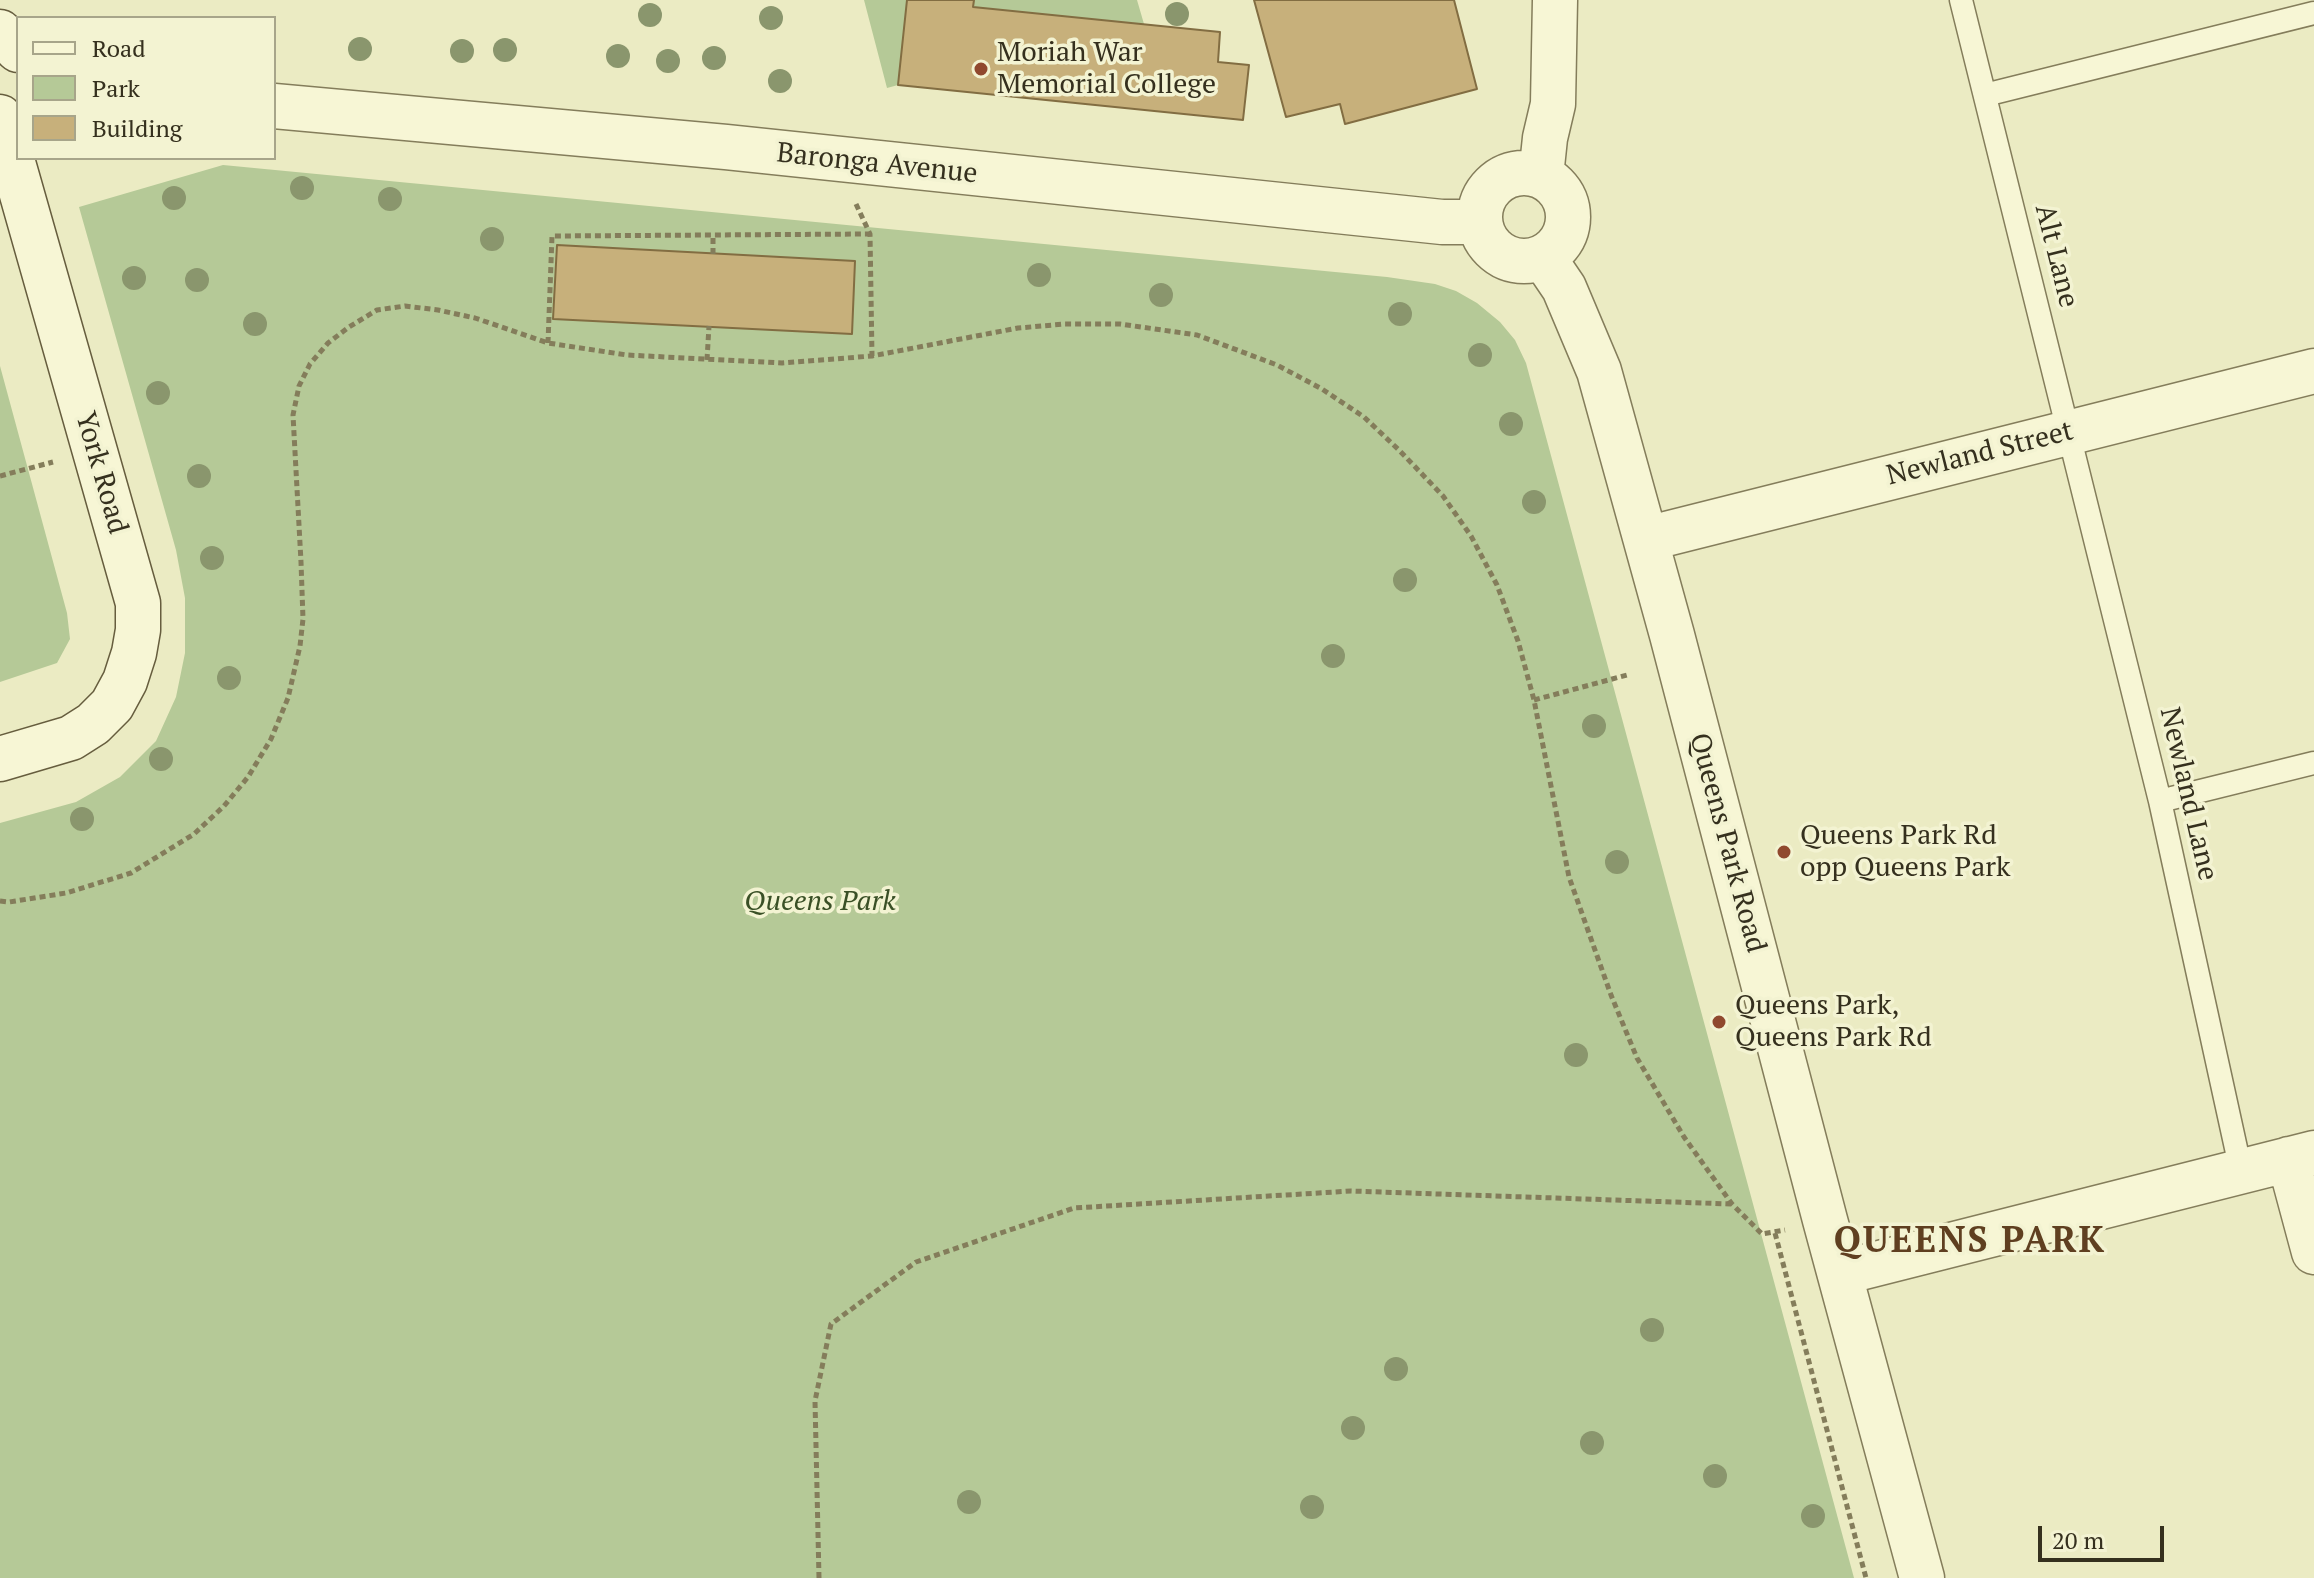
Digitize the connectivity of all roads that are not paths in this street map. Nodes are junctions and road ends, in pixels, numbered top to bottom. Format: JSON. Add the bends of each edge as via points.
{"nodes":[{"id":1,"x":1555,"y":0,"type":"edge"},
{"id":2,"x":1961,"y":0,"type":"edge"},
{"id":3,"x":2314,"y":13,"type":"edge"},
{"id":4,"x":0,"y":32,"type":"edge"},
{"id":5,"x":16,"y":48,"type":"edge"},
{"id":6,"x":1985,"y":95,"type":"junction"},
{"id":7,"x":276,"y":106,"type":"edge"},
{"id":8,"x":9,"y":135,"type":"edge"},
{"id":9,"x":1541,"y":176,"type":"junction"},
{"id":10,"x":1480,"y":222,"type":"junction"},
{"id":11,"x":1543,"y":257,"type":"junction"},
{"id":12,"x":2314,"y":371,"type":"edge"},
{"id":13,"x":2069,"y":432,"type":"junction"},
{"id":14,"x":1646,"y":539,"type":"junction"},
{"id":15,"x":0,"y":759,"type":"edge"},
{"id":16,"x":2314,"y":763,"type":"edge"},
{"id":17,"x":2160,"y":801,"type":"junction"},
{"id":18,"x":2301,"y":1156,"type":"edge"},
{"id":19,"x":2241,"y":1171,"type":"junction"},
{"id":20,"x":2314,"y":1252,"type":"edge"},
{"id":21,"x":1840,"y":1273,"type":"junction"},
{"id":22,"x":1922,"y":1578,"type":"edge"}],
"edges":[{"from":1,"to":9,"type":"street","via":[[1553,104]]},
{"from":2,"to":6,"type":"lane","name":"Alt Lane"},
{"from":3,"to":6,"type":"lane"},
{"from":4,"to":5,"type":"street"},
{"from":6,"to":13,"type":"lane","name":"Alt Lane"},
{"from":7,"to":10,"type":"street","name":"Baronga Avenue"},
{"from":8,"to":15,"type":"street","name":"York Road","via":[[138,603],[138,630],[125,681],[93,724],[71,738]]},
{"from":9,"to":10,"type":"street","via":[[1511,175],[1497,182],[1481,207]]},
{"from":9,"to":11,"type":"street","via":[[1562,195],[1568,223],[1555,249]]},
{"from":10,"to":11,"type":"street","via":[[1492,248],[1503,256],[1516,261]]},
{"from":11,"to":14,"type":"street","name":"Queens Park Road","via":[[1564,288],[1599,371]]},
{"from":12,"to":13,"type":"street","name":"Newland Street"},
{"from":13,"to":14,"type":"street","name":"Newland Street"},
{"from":13,"to":17,"type":"lane","name":"Newland Lane"},
{"from":14,"to":21,"type":"street","name":"Queens Park Road"},
{"from":16,"to":17,"type":"lane"},
{"from":17,"to":19,"type":"lane","name":"Newland Lane"},
{"from":18,"to":19,"type":"street"},
{"from":18,"to":20,"type":"street"},
{"from":19,"to":21,"type":"street"},
{"from":21,"to":22,"type":"street","name":"Queens Park Road"}]}
